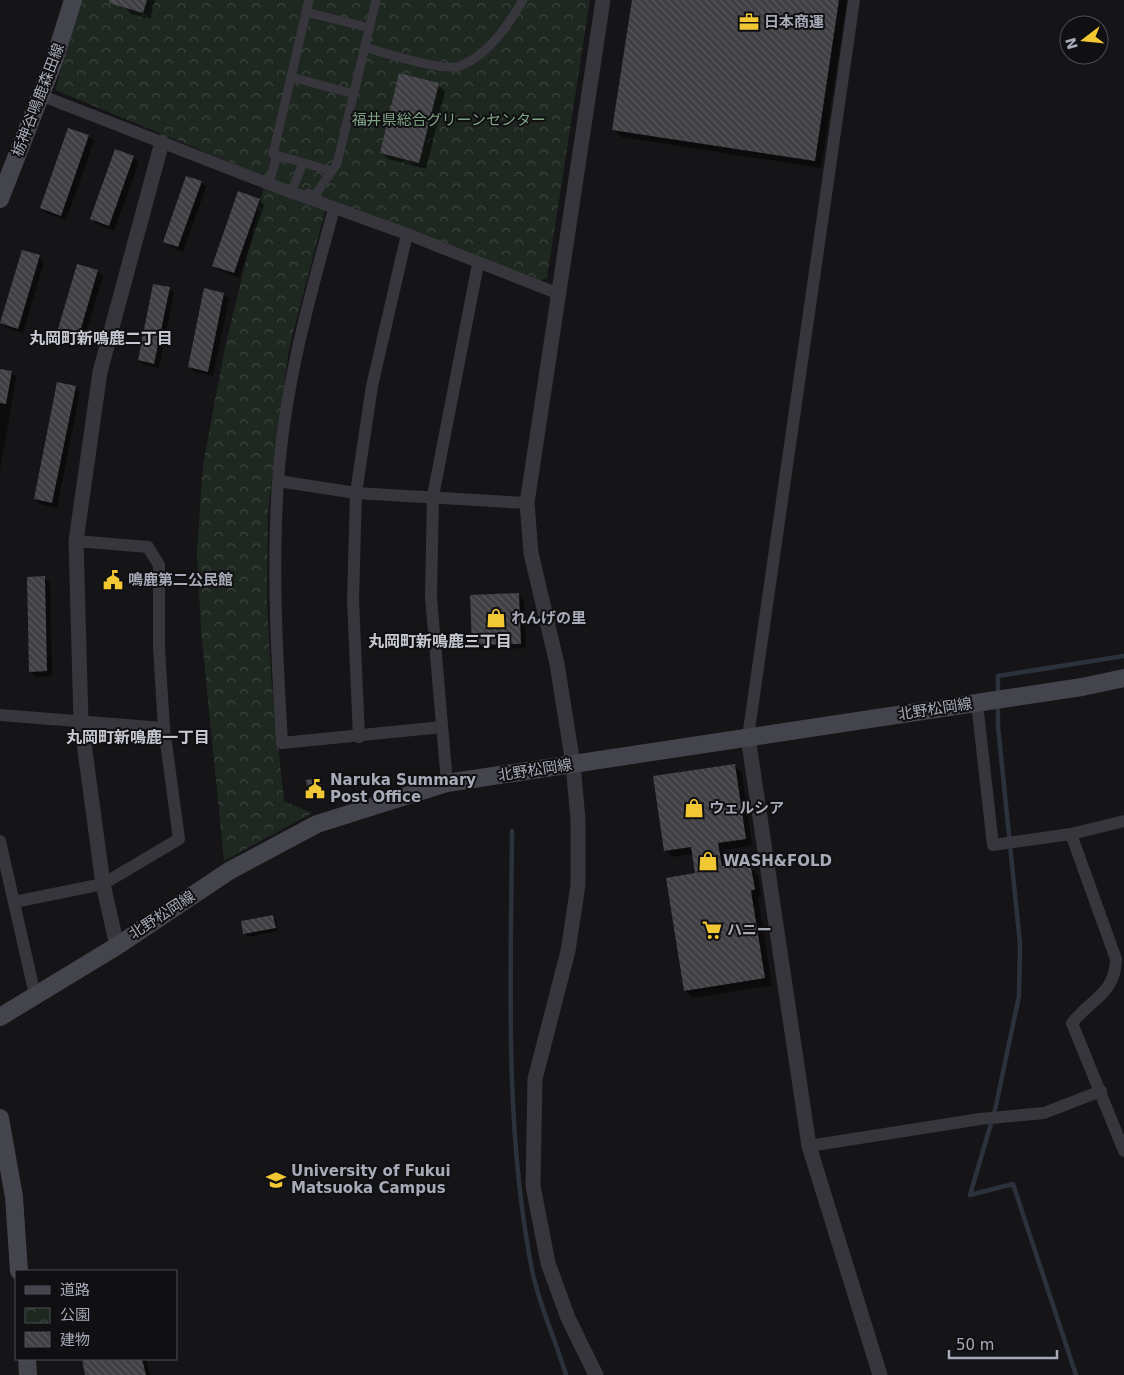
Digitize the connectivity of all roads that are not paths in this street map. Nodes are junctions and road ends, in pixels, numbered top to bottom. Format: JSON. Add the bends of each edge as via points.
{"nodes":[{"id":1,"x":73,"y":0,"type":"edge"},
{"id":2,"x":309,"y":0,"type":"edge"},
{"id":3,"x":376,"y":0,"type":"edge"},
{"id":4,"x":523,"y":0,"type":"edge"},
{"id":5,"x":603,"y":0,"type":"edge"},
{"id":6,"x":854,"y":0,"type":"edge"},
{"id":7,"x":306,"y":12,"type":"junction"},
{"id":8,"x":370,"y":28,"type":"junction"},
{"id":9,"x":365,"y":47,"type":"junction"},
{"id":10,"x":291,"y":77,"type":"junction"},
{"id":11,"x":354,"y":94,"type":"junction"},
{"id":12,"x":40,"y":95,"type":"junction"},
{"id":13,"x":162,"y":142,"type":"junction"},
{"id":14,"x":277,"y":155,"type":"junction"},
{"id":15,"x":303,"y":163,"type":"junction"},
{"id":16,"x":332,"y":171,"type":"junction"},
{"id":17,"x":269,"y":184,"type":"junction"},
{"id":18,"x":291,"y":193,"type":"junction"},
{"id":19,"x":305,"y":198,"type":"junction"},
{"id":20,"x":0,"y":199,"type":"edge"},
{"id":21,"x":334,"y":208,"type":"junction"},
{"id":22,"x":407,"y":234,"type":"junction"},
{"id":23,"x":478,"y":264,"type":"junction"},
{"id":24,"x":558,"y":294,"type":"junction"},
{"id":25,"x":278,"y":481,"type":"junction"},
{"id":26,"x":356,"y":493,"type":"junction"},
{"id":27,"x":433,"y":496,"type":"junction"},
{"id":28,"x":526,"y":503,"type":"junction"},
{"id":29,"x":76,"y":541,"type":"junction"},
{"id":30,"x":1124,"y":678,"type":"edge"},
{"id":31,"x":977,"y":703,"type":"junction"},
{"id":32,"x":0,"y":715,"type":"edge"},
{"id":33,"x":81,"y":721,"type":"junction"},
{"id":34,"x":442,"y":727,"type":"junction"},
{"id":35,"x":164,"y":728,"type":"junction"},
{"id":36,"x":359,"y":737,"type":"junction"},
{"id":37,"x":748,"y":737,"type":"junction"},
{"id":38,"x":573,"y":764,"type":"junction"},
{"id":39,"x":447,"y":783,"type":"junction"},
{"id":40,"x":1124,"y":821,"type":"edge"},
{"id":41,"x":1071,"y":834,"type":"junction"},
{"id":42,"x":0,"y":841,"type":"edge"},
{"id":43,"x":103,"y":884,"type":"junction"},
{"id":44,"x":14,"y":902,"type":"junction"},
{"id":45,"x":117,"y":946,"type":"junction"},
{"id":46,"x":35,"y":996,"type":"junction"},
{"id":47,"x":0,"y":1017,"type":"edge"},
{"id":48,"x":1101,"y":1091,"type":"junction"},
{"id":49,"x":0,"y":1118,"type":"edge"},
{"id":50,"x":810,"y":1146,"type":"junction"},
{"id":51,"x":1124,"y":1151,"type":"edge"},
{"id":52,"x":20,"y":1270,"type":"edge"},
{"id":53,"x":26,"y":1360,"type":"edge"},
{"id":54,"x":28,"y":1375,"type":"edge"},
{"id":55,"x":596,"y":1375,"type":"edge"},
{"id":56,"x":880,"y":1375,"type":"edge"}],
"edges":[{"from":1,"to":12,"type":"main road","name":"栃神谷鳴鹿森田線"},
{"from":2,"to":7,"type":"street"},
{"from":3,"to":8,"type":"street"},
{"from":4,"to":9,"type":"street","via":[[506,28],[480,54],[459,67],[435,66]]},
{"from":5,"to":24,"type":"street"},
{"from":6,"to":37,"type":"street"},
{"from":7,"to":8,"type":"street"},
{"from":7,"to":10,"type":"street"},
{"from":8,"to":9,"type":"street"},
{"from":9,"to":11,"type":"street"},
{"from":10,"to":11,"type":"street"},
{"from":10,"to":14,"type":"street","via":[[273,154]]},
{"from":11,"to":16,"type":"street","via":[[337,164]]},
{"from":12,"to":13,"type":"street"},
{"from":12,"to":20,"type":"main road","name":"栃神谷鳴鹿森田線"},
{"from":13,"to":17,"type":"street"},
{"from":13,"to":29,"type":"street","via":[[100,372]]},
{"from":14,"to":15,"type":"street"},
{"from":14,"to":17,"type":"street"},
{"from":15,"to":16,"type":"street"},
{"from":15,"to":18,"type":"street"},
{"from":16,"to":19,"type":"street","via":[[315,195],[308,194]]},
{"from":17,"to":18,"type":"street"},
{"from":18,"to":19,"type":"street"},
{"from":19,"to":21,"type":"street"},
{"from":21,"to":22,"type":"street"},
{"from":21,"to":25,"type":"street","via":[[291,378]]},
{"from":22,"to":23,"type":"street"},
{"from":22,"to":26,"type":"street","via":[[372,386]]},
{"from":23,"to":24,"type":"street"},
{"from":23,"to":27,"type":"street"},
{"from":24,"to":28,"type":"street"},
{"from":25,"to":26,"type":"street"},
{"from":25,"to":36,"type":"street","via":[[274,613],[282,743]]},
{"from":26,"to":27,"type":"street"},
{"from":26,"to":36,"type":"street","via":[[353,600]]},
{"from":27,"to":28,"type":"street"},
{"from":27,"to":34,"type":"street","via":[[431,597]]},
{"from":28,"to":38,"type":"street","via":[[531,553],[557,664]]},
{"from":29,"to":33,"type":"street"},
{"from":29,"to":35,"type":"street","via":[[148,547],[159,565],[159,648]]},
{"from":30,"to":31,"type":"main road","name":"北野松岡線"},
{"from":31,"to":37,"type":"main road","name":"北野松岡線"},
{"from":31,"to":41,"type":"street","via":[[993,845]]},
{"from":32,"to":33,"type":"street"},
{"from":33,"to":35,"type":"street"},
{"from":33,"to":43,"type":"street"},
{"from":34,"to":36,"type":"street"},
{"from":34,"to":39,"type":"street"},
{"from":35,"to":43,"type":"street","via":[[179,839]]},
{"from":37,"to":38,"type":"main road","name":"北野松岡線"},
{"from":37,"to":50,"type":"street"},
{"from":38,"to":39,"type":"main road","name":"北野松岡線"},
{"from":38,"to":55,"type":"street","via":[[578,820],[578,885],[568,951],[535,1079],[534,1186],[548,1263],[568,1318]]},
{"from":39,"to":45,"type":"main road","name":"北野松岡線","via":[[317,824],[229,871]]},
{"from":40,"to":41,"type":"street"},
{"from":41,"to":48,"type":"street","via":[[1116,959],[1115,974],[1107,989],[1072,1023]]},
{"from":42,"to":44,"type":"street"},
{"from":43,"to":44,"type":"street"},
{"from":43,"to":45,"type":"street"},
{"from":44,"to":46,"type":"street"},
{"from":45,"to":46,"type":"main road","name":"北野松岡線"},
{"from":46,"to":47,"type":"main road","name":"北野松岡線"},
{"from":48,"to":50,"type":"street","via":[[1044,1114],[980,1119]]},
{"from":48,"to":51,"type":"street"},
{"from":49,"to":52,"type":"main road","via":[[14,1197]]},
{"from":50,"to":56,"type":"street"},
{"from":53,"to":54,"type":"main road"}]}
